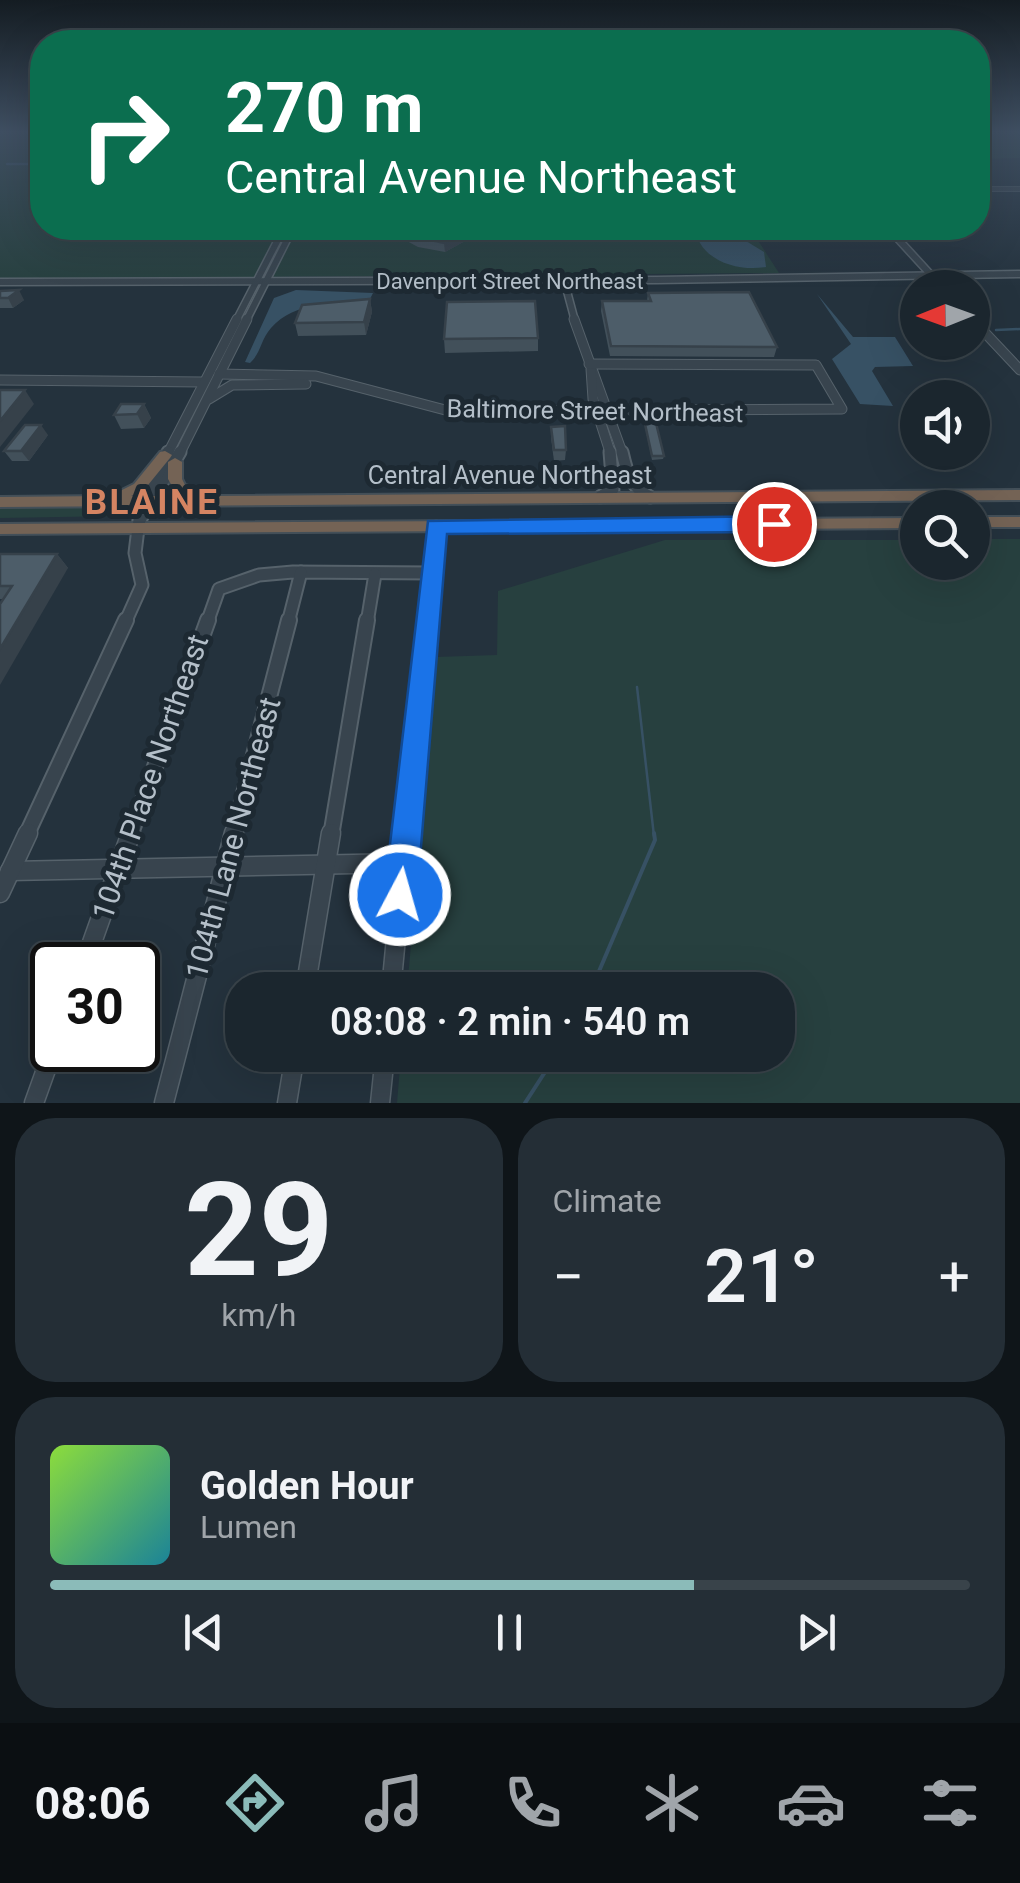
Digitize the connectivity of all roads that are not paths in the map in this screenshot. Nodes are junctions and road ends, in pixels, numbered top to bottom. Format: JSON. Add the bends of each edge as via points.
{"nodes":[{"id":1,"x":990,"y":189,"type":"edge"},
{"id":2,"x":1020,"y":189,"type":"edge"},
{"id":3,"x":278,"y":240,"type":"edge"},
{"id":4,"x":288,"y":240,"type":"edge"},
{"id":5,"x":899,"y":240,"type":"edge"},
{"id":6,"x":927,"y":270,"type":"edge"},
{"id":7,"x":990,"y":274,"type":"edge"},
{"id":8,"x":1020,"y":274,"type":"edge"},
{"id":9,"x":900,"y":275,"type":"edge"},
{"id":10,"x":564,"y":280,"type":"junction"},
{"id":11,"x":266,"y":281,"type":"junction"},
{"id":12,"x":309,"y":281,"type":"junction"},
{"id":13,"x":0,"y":282,"type":"edge"},
{"id":14,"x":255,"y":282,"type":"junction"},
{"id":15,"x":245,"y":324,"type":"junction"},
{"id":16,"x":990,"y":338,"type":"edge"},
{"id":17,"x":590,"y":366,"type":"junction"},
{"id":18,"x":1020,"y":370,"type":"edge"},
{"id":19,"x":219,"y":374,"type":"junction"},
{"id":20,"x":0,"y":380,"type":"edge"},
{"id":21,"x":203,"y":382,"type":"junction"},
{"id":22,"x":350,"y":384,"type":"junction"},
{"id":23,"x":205,"y":402,"type":"junction"},
{"id":24,"x":602,"y":409,"type":"junction"},
{"id":25,"x":170,"y":459,"type":"junction"},
{"id":26,"x":1020,"y":495,"type":"edge"},
{"id":27,"x":600,"y":497,"type":"junction"},
{"id":28,"x":650,"y":497,"type":"junction"},
{"id":29,"x":240,"y":500,"type":"junction"},
{"id":30,"x":0,"y":502,"type":"edge"},
{"id":31,"x":91,"y":502,"type":"junction"},
{"id":32,"x":148,"y":502,"type":"junction"},
{"id":33,"x":990,"y":522,"type":"edge"},
{"id":34,"x":1020,"y":522,"type":"edge"},
{"id":35,"x":900,"y":523,"type":"edge"},
{"id":36,"x":436,"y":526,"type":"junction"},
{"id":37,"x":135,"y":527,"type":"junction"},
{"id":38,"x":0,"y":528,"type":"edge"},
{"id":39,"x":302,"y":572,"type":"junction"},
{"id":40,"x":432,"y":573,"type":"junction"},
{"id":41,"x":374,"y":574,"type":"junction"},
{"id":42,"x":404,"y":863,"type":"junction"},
{"id":43,"x":326,"y":866,"type":"junction"},
{"id":44,"x":225,"y":869,"type":"junction"},
{"id":45,"x":10,"y":871,"type":"junction"},
{"id":46,"x":118,"y":872,"type":"junction"},
{"id":47,"x":0,"y":893,"type":"edge"},
{"id":48,"x":92,"y":942,"type":"edge"},
{"id":49,"x":309,"y":972,"type":"edge"},
{"id":50,"x":393,"y":972,"type":"edge"},
{"id":51,"x":45,"y":1072,"type":"edge"},
{"id":52,"x":292,"y":1072,"type":"edge"},
{"id":53,"x":383,"y":1072,"type":"edge"},
{"id":54,"x":34,"y":1103,"type":"edge"},
{"id":55,"x":164,"y":1103,"type":"edge"},
{"id":56,"x":287,"y":1103,"type":"edge"},
{"id":57,"x":380,"y":1103,"type":"edge"}],
"edges":[{"from":1,"to":2,"type":"street"},
{"from":3,"to":14,"type":"street"},
{"from":4,"to":11,"type":"street"},
{"from":5,"to":6,"type":"street"},
{"from":7,"to":8,"type":"street","name":"Davenport Street Northeast"},
{"from":9,"to":10,"type":"street","name":"Davenport Street Northeast"},
{"from":10,"to":12,"type":"street","name":"Davenport Street Northeast"},
{"from":10,"to":17,"type":"street"},
{"from":11,"to":12,"type":"street","name":"Davenport Street Northeast"},
{"from":11,"to":14,"type":"street","name":"Davenport Street Northeast"},
{"from":11,"to":15,"type":"street"},
{"from":12,"to":15,"type":"street","via":[[273,288]]},
{"from":13,"to":14,"type":"street","name":"Davenport Street Northeast"},
{"from":14,"to":21,"type":"street"},
{"from":15,"to":19,"type":"street"},
{"from":16,"to":18,"type":"street"},
{"from":17,"to":24,"type":"street"},
{"from":17,"to":24,"type":"street","name":"Baltimore Street Northeast","via":[[816,365],[842,409]]},
{"from":19,"to":22,"type":"street","name":"Baltimore Street Northeast","via":[[316,376]]},
{"from":19,"to":23,"type":"street"},
{"from":20,"to":21,"type":"street"},
{"from":21,"to":25,"type":"street"},
{"from":22,"to":23,"type":"street","name":"Baltimore Street Northeast","via":[[232,386]]},
{"from":22,"to":24,"type":"street","name":"Baltimore Street Northeast","via":[[449,411]]},
{"from":23,"to":25,"type":"street"},
{"from":24,"to":27,"type":"street","via":[[615,481]]},
{"from":24,"to":28,"type":"street","via":[[628,477]]},
{"from":25,"to":29,"type":"highway","via":[[186,492]]},
{"from":25,"to":31,"type":"highway","via":[[140,487]]},
{"from":25,"to":32,"type":"street"},
{"from":26,"to":28,"type":"highway","name":"Central Avenue Northeast"},
{"from":27,"to":28,"type":"highway","name":"Central Avenue Northeast"},
{"from":27,"to":29,"type":"highway","name":"Central Avenue Northeast"},
{"from":29,"to":32,"type":"highway","name":"Central Avenue Northeast"},
{"from":30,"to":31,"type":"highway","name":"Central Avenue Northeast"},
{"from":31,"to":32,"type":"highway","name":"Central Avenue Northeast"},
{"from":32,"to":37,"type":"street"},
{"from":33,"to":34,"type":"highway"},
{"from":35,"to":36,"type":"highway","name":"Central Avenue Northeast"},
{"from":36,"to":37,"type":"highway","name":"Central Avenue Northeast"},
{"from":36,"to":40,"type":"street"},
{"from":37,"to":38,"type":"highway","name":"Central Avenue Northeast"},
{"from":37,"to":45,"type":"street","via":[[142,585]]},
{"from":39,"to":41,"type":"street"},
{"from":39,"to":44,"type":"street","name":"104th Lane Northeast"},
{"from":39,"to":46,"type":"street","name":"104th Place Northeast","via":[[259,575],[219,589]]},
{"from":40,"to":41,"type":"street"},
{"from":40,"to":42,"type":"street"},
{"from":41,"to":43,"type":"street"},
{"from":42,"to":43,"type":"street"},
{"from":42,"to":50,"type":"street"},
{"from":43,"to":44,"type":"street"},
{"from":43,"to":49,"type":"street"},
{"from":44,"to":46,"type":"street"},
{"from":44,"to":55,"type":"street","name":"104th Lane Northeast"},
{"from":45,"to":46,"type":"street"},
{"from":45,"to":47,"type":"street"},
{"from":46,"to":48,"type":"street","name":"104th Place Northeast"},
{"from":51,"to":54,"type":"street"},
{"from":52,"to":56,"type":"street"},
{"from":53,"to":57,"type":"street"}]}
